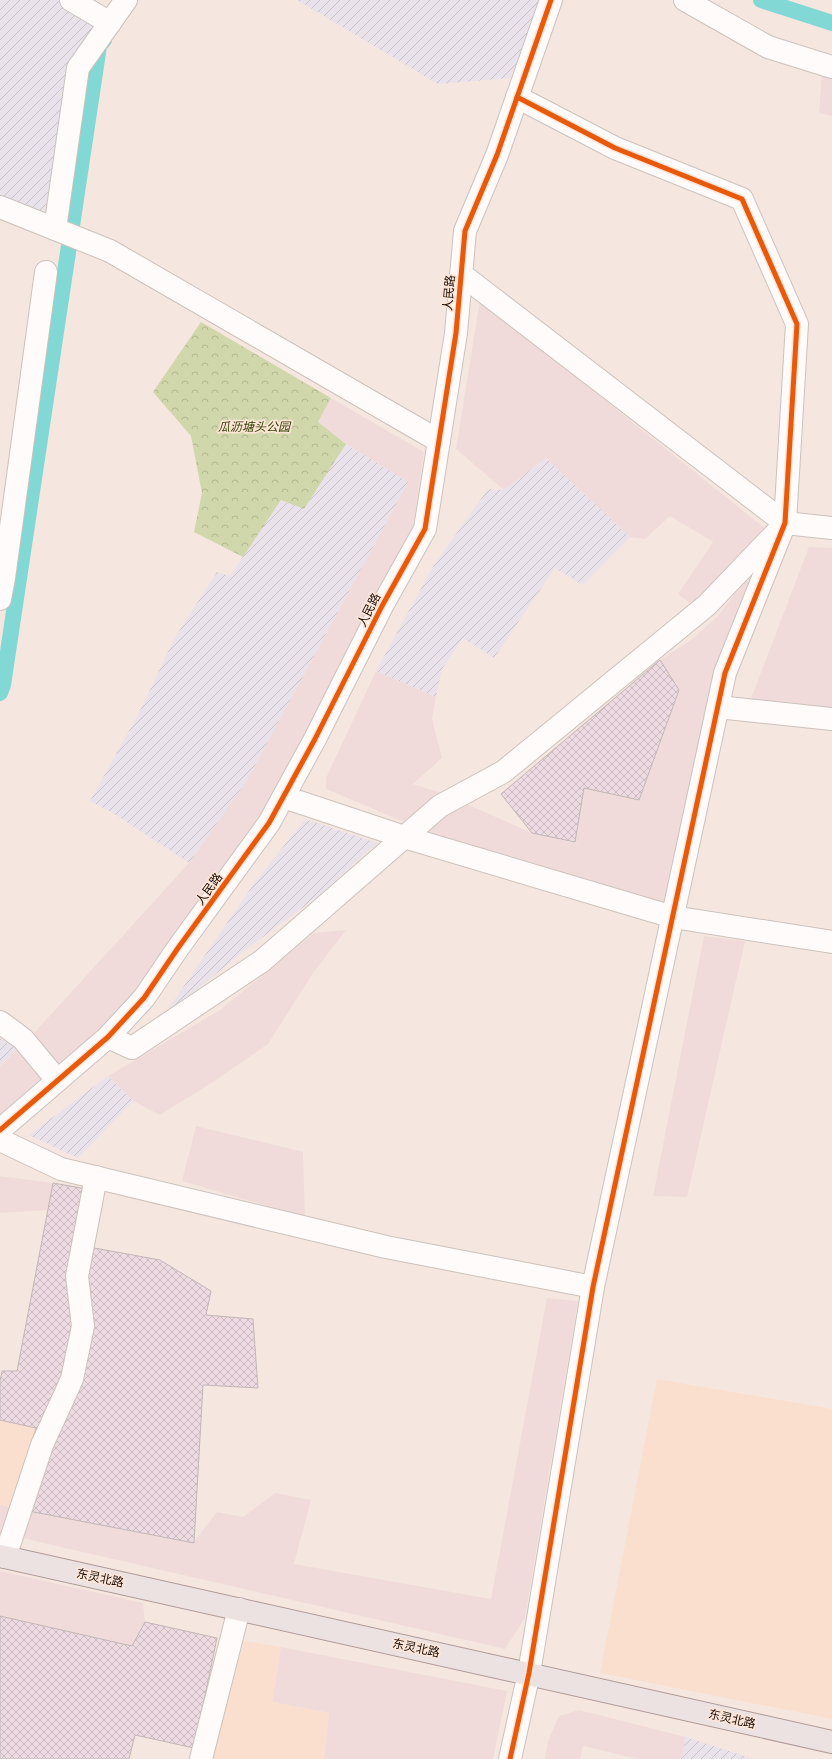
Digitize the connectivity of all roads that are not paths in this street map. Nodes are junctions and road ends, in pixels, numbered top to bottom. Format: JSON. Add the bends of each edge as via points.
{"nodes":[{"id":1,"x":71,"y":0,"type":"edge"},
{"id":2,"x":126,"y":0,"type":"edge"},
{"id":3,"x":551,"y":0,"type":"edge"},
{"id":4,"x":685,"y":0,"type":"edge"},
{"id":5,"x":110,"y":23,"type":"junction"},
{"id":6,"x":832,"y":67,"type":"edge"},
{"id":7,"x":518,"y":97,"type":"junction"},
{"id":8,"x":0,"y":207,"type":"edge"},
{"id":9,"x":47,"y":225,"type":"junction"},
{"id":10,"x":46,"y":272,"type":"dead end"},
{"id":11,"x":461,"y":274,"type":"junction"},
{"id":12,"x":439,"y":441,"type":"junction"},
{"id":13,"x":785,"y":523,"type":"junction"},
{"id":14,"x":832,"y":528,"type":"edge"},
{"id":15,"x":4,"y":544,"type":"edge"},
{"id":16,"x":0,"y":599,"type":"edge"},
{"id":17,"x":718,"y":707,"type":"junction"},
{"id":18,"x":832,"y":718,"type":"edge"},
{"id":19,"x":284,"y":797,"type":"junction"},
{"id":20,"x":404,"y":837,"type":"junction"},
{"id":21,"x":673,"y":917,"type":"junction"},
{"id":22,"x":832,"y":942,"type":"edge"},
{"id":23,"x":0,"y":1022,"type":"edge"},
{"id":24,"x":108,"y":1036,"type":"junction"},
{"id":25,"x":57,"y":1080,"type":"junction"},
{"id":26,"x":0,"y":1130,"type":"edge"},
{"id":27,"x":0,"y":1140,"type":"edge"},
{"id":28,"x":96,"y":1178,"type":"junction"},
{"id":29,"x":593,"y":1286,"type":"junction"},
{"id":30,"x":2,"y":1556,"type":"edge"},
{"id":31,"x":239,"y":1608,"type":"junction"},
{"id":32,"x":529,"y":1673,"type":"junction"},
{"id":33,"x":832,"y":1742,"type":"edge"},
{"id":34,"x":201,"y":1759,"type":"edge"},
{"id":35,"x":510,"y":1759,"type":"edge"}],
"edges":[{"from":1,"to":5,"type":"street"},
{"from":2,"to":5,"type":"street"},
{"from":3,"to":7,"type":"street","name":"人民路"},
{"from":4,"to":6,"type":"street","via":[[768,47]]},
{"from":5,"to":9,"type":"street","via":[[78,68]]},
{"from":7,"to":11,"type":"street","name":"人民路","via":[[465,231]]},
{"from":7,"to":13,"type":"street","via":[[615,148],[742,199],[797,324]]},
{"from":8,"to":9,"type":"street"},
{"from":9,"to":12,"type":"street","via":[[103,248]]},
{"from":10,"to":15,"type":"street"},
{"from":11,"to":12,"type":"street","name":"人民路","via":[[456,334]]},
{"from":11,"to":13,"type":"street"},
{"from":12,"to":19,"type":"street","name":"人民路","via":[[425,529],[382,606]]},
{"from":13,"to":14,"type":"street"},
{"from":13,"to":17,"type":"street","via":[[725,673]]},
{"from":13,"to":20,"type":"street","via":[[707,605],[503,772],[440,806]]},
{"from":15,"to":16,"type":"street"},
{"from":17,"to":18,"type":"street"},
{"from":17,"to":21,"type":"street"},
{"from":19,"to":20,"type":"street"},
{"from":19,"to":24,"type":"street","name":"人民路","via":[[269,823],[144,998]]},
{"from":20,"to":21,"type":"street"},
{"from":20,"to":24,"type":"street","via":[[262,961],[139,1044],[132,1048]]},
{"from":21,"to":22,"type":"street"},
{"from":21,"to":29,"type":"street"},
{"from":23,"to":25,"type":"street","via":[[23,1039]]},
{"from":24,"to":25,"type":"street","name":"人民路"},
{"from":25,"to":26,"type":"street","name":"人民路"},
{"from":27,"to":28,"type":"street","via":[[61,1169]]},
{"from":28,"to":29,"type":"street","via":[[386,1247]]},
{"from":28,"to":30,"type":"street","via":[[77,1276],[83,1326],[72,1380],[42,1445]]},
{"from":29,"to":32,"type":"street"},
{"from":30,"to":31,"type":"main road","name":"东灵北路"},
{"from":31,"to":32,"type":"main road","name":"东灵北路"},
{"from":31,"to":34,"type":"street"},
{"from":32,"to":33,"type":"main road","name":"东灵北路"},
{"from":32,"to":35,"type":"street"}]}
